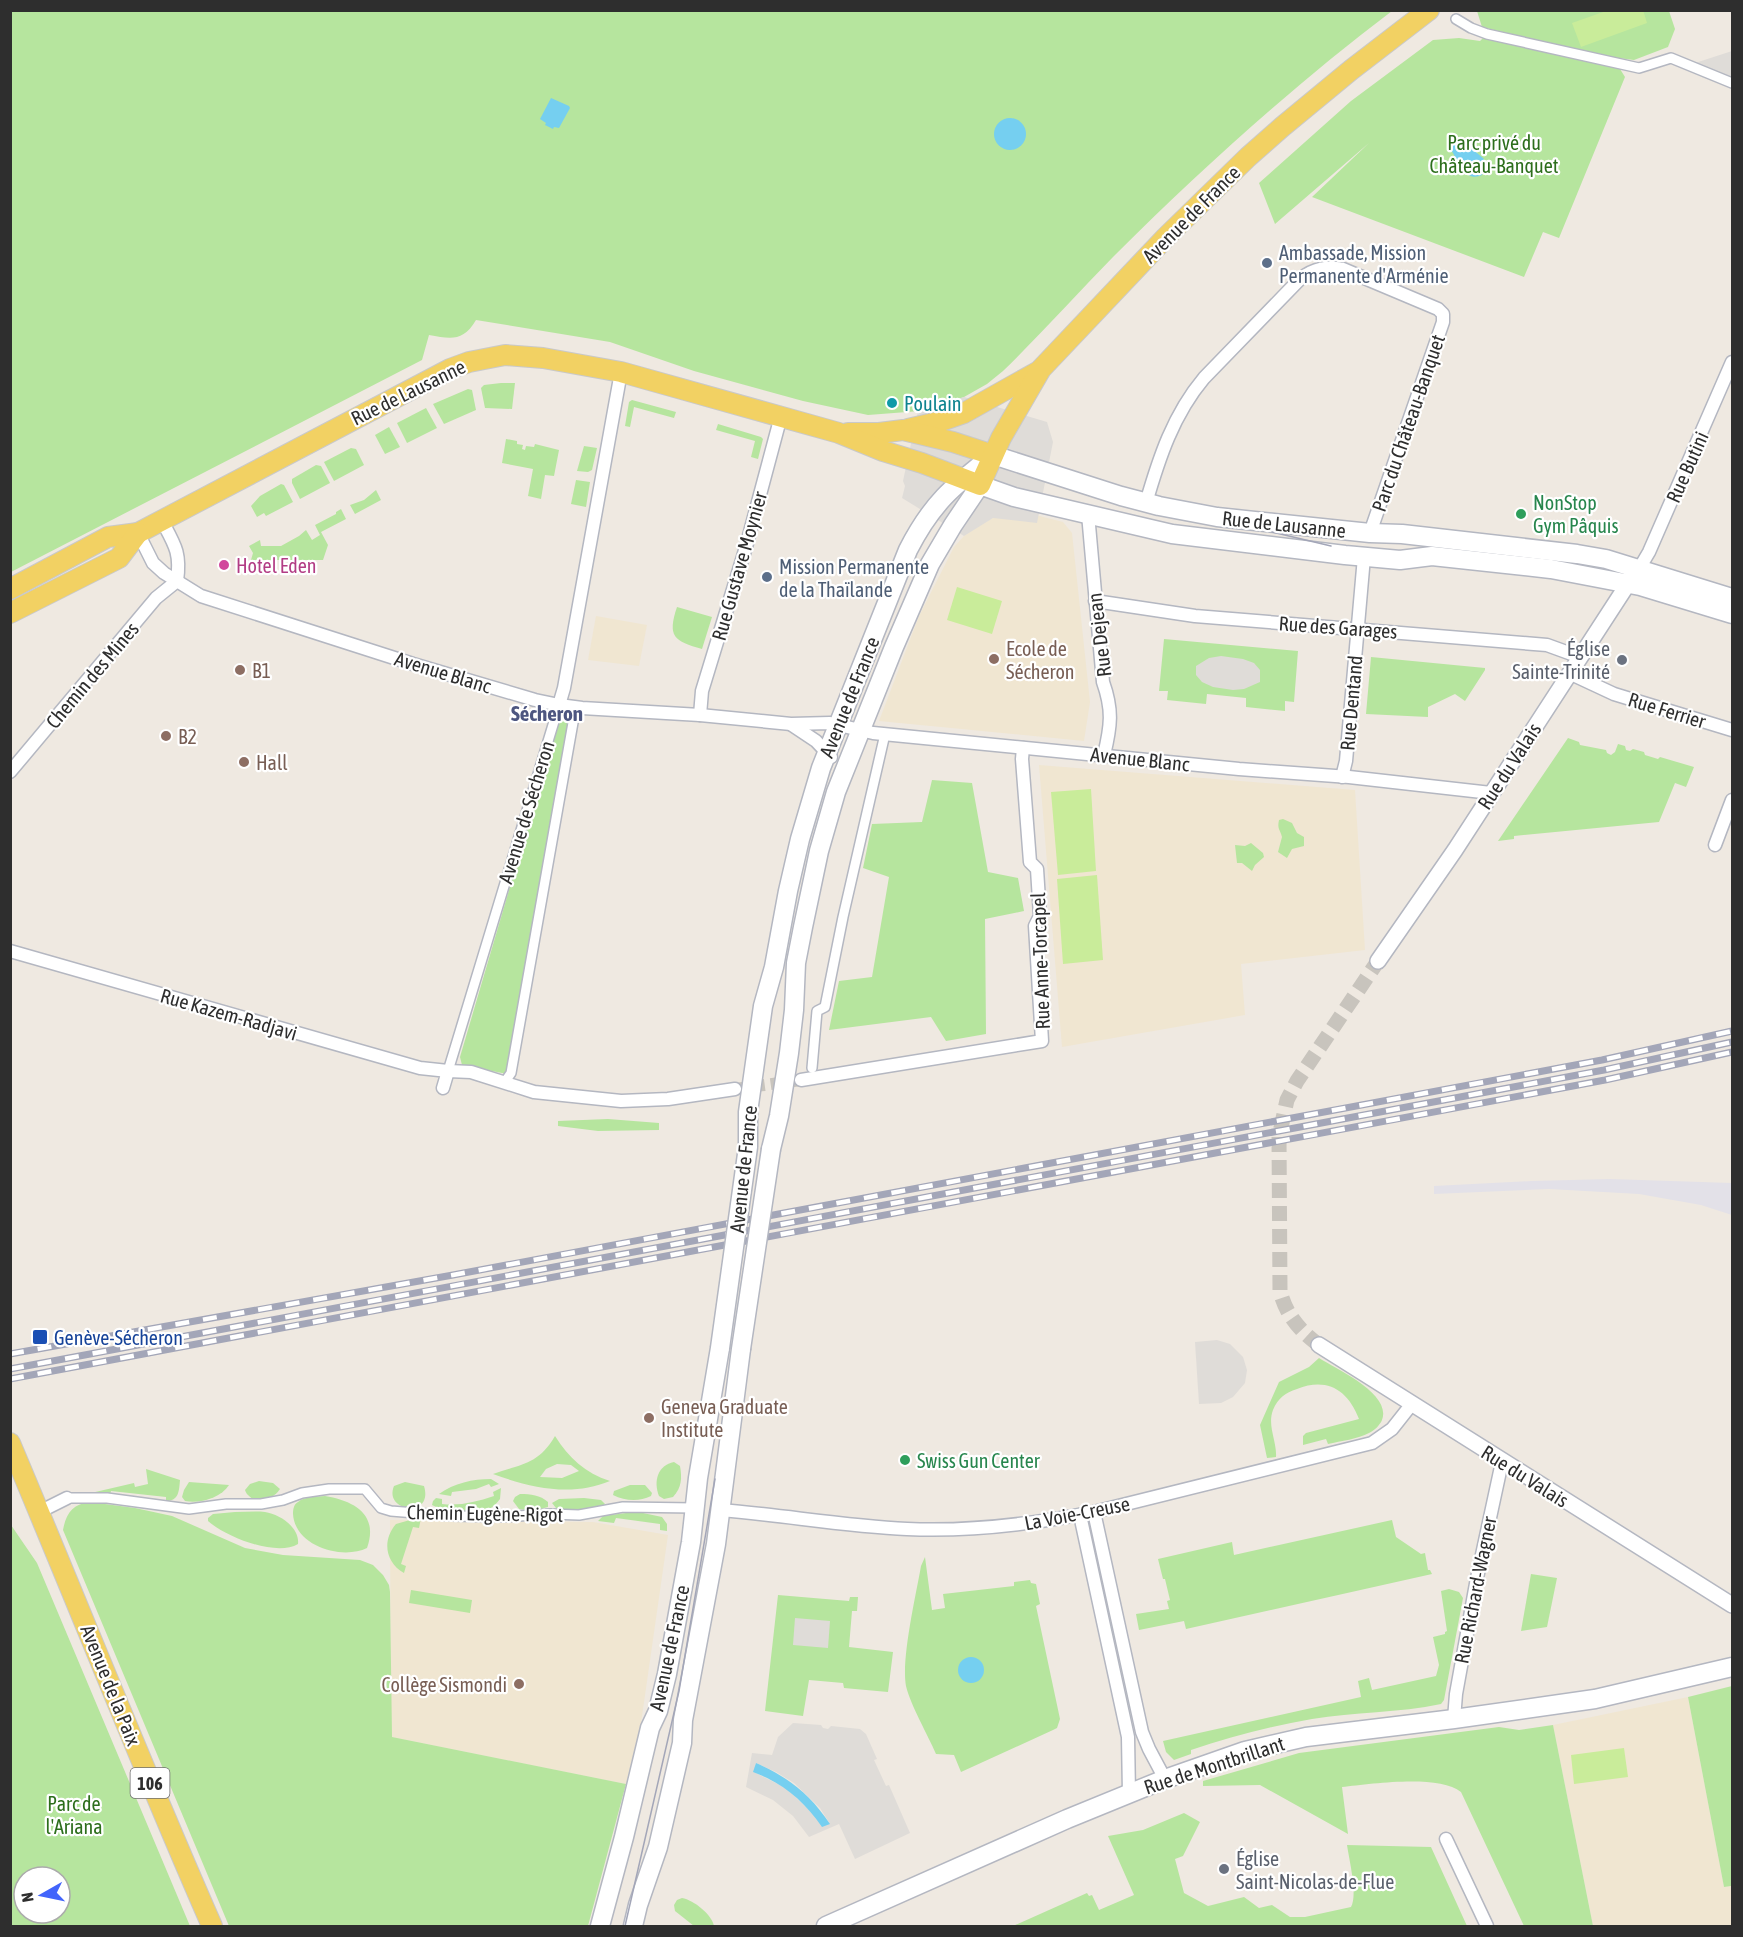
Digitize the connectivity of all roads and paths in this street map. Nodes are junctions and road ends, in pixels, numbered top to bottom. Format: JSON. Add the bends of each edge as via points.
{"nodes":[{"id":1,"x":1429,"y":10,"type":"edge"},
{"id":2,"x":1456,"y":19,"type":"dead end"},
{"id":3,"x":1732,"y":83,"type":"edge"},
{"id":4,"x":1732,"y":362,"type":"edge"},
{"id":5,"x":1041,"y":369,"type":"junction"},
{"id":6,"x":612,"y":370,"type":"junction"},
{"id":7,"x":781,"y":416,"type":"junction"},
{"id":8,"x":903,"y":430,"type":"junction"},
{"id":9,"x":840,"y":433,"type":"junction"},
{"id":10,"x":993,"y":455,"type":"junction"},
{"id":11,"x":972,"y":481,"type":"junction"},
{"id":12,"x":1146,"y":503,"type":"junction"},
{"id":13,"x":1088,"y":514,"type":"junction"},
{"id":14,"x":162,"y":520,"type":"junction"},
{"id":15,"x":138,"y":533,"type":"junction"},
{"id":16,"x":1370,"y":533,"type":"junction"},
{"id":17,"x":1364,"y":557,"type":"junction"},
{"id":18,"x":1633,"y":576,"type":"junction"},
{"id":19,"x":177,"y":581,"type":"junction"},
{"id":20,"x":10,"y":589,"type":"edge"},
{"id":21,"x":1732,"y":598,"type":"edge"},
{"id":22,"x":1095,"y":601,"type":"junction"},
{"id":23,"x":10,"y":614,"type":"edge"},
{"id":24,"x":1732,"y":614,"type":"edge"},
{"id":25,"x":1358,"y":628,"type":"junction"},
{"id":26,"x":1580,"y":657,"type":"junction"},
{"id":27,"x":1569,"y":673,"type":"junction"},
{"id":28,"x":559,"y":705,"type":"junction"},
{"id":29,"x":700,"y":715,"type":"junction"},
{"id":30,"x":574,"y":717,"type":"dead end"},
{"id":31,"x":791,"y":724,"type":"junction"},
{"id":32,"x":837,"y":725,"type":"junction"},
{"id":33,"x":1732,"y":730,"type":"edge"},
{"id":34,"x":860,"y":731,"type":"junction"},
{"id":35,"x":885,"y":734,"type":"junction"},
{"id":36,"x":1023,"y":748,"type":"junction"},
{"id":37,"x":830,"y":755,"type":"junction"},
{"id":38,"x":1104,"y":755,"type":"junction"},
{"id":39,"x":10,"y":772,"type":"edge"},
{"id":40,"x":1342,"y":777,"type":"junction"},
{"id":41,"x":1491,"y":793,"type":"junction"},
{"id":42,"x":1732,"y":800,"type":"edge"},
{"id":43,"x":1715,"y":845,"type":"dead end"},
{"id":44,"x":10,"y":951,"type":"edge"},
{"id":45,"x":1378,"y":961,"type":"tunnel mouth"},
{"id":46,"x":813,"y":1068,"type":"dead end"},
{"id":47,"x":448,"y":1071,"type":"junction"},
{"id":48,"x":801,"y":1080,"type":"tunnel mouth"},
{"id":49,"x":504,"y":1083,"type":"junction"},
{"id":50,"x":443,"y":1088,"type":"dead end"},
{"id":51,"x":735,"y":1089,"type":"tunnel mouth"},
{"id":52,"x":1319,"y":1345,"type":"tunnel mouth"},
{"id":53,"x":1411,"y":1405,"type":"junction"},
{"id":54,"x":10,"y":1443,"type":"edge"},
{"id":55,"x":1502,"y":1462,"type":"junction"},
{"id":56,"x":67,"y":1498,"type":"joint"},
{"id":57,"x":694,"y":1508,"type":"junction"},
{"id":58,"x":720,"y":1510,"type":"junction"},
{"id":59,"x":39,"y":1512,"type":"junction"},
{"id":60,"x":1094,"y":1512,"type":"junction"},
{"id":61,"x":1080,"y":1515,"type":"junction"},
{"id":62,"x":1732,"y":1605,"type":"edge"},
{"id":63,"x":1120,"y":1635,"type":"junction"},
{"id":64,"x":1107,"y":1638,"type":"junction"},
{"id":65,"x":1732,"y":1667,"type":"edge"},
{"id":66,"x":1454,"y":1719,"type":"junction"},
{"id":67,"x":1140,"y":1724,"type":"junction"},
{"id":68,"x":1126,"y":1727,"type":"junction"},
{"id":69,"x":1165,"y":1779,"type":"junction"},
{"id":70,"x":1129,"y":1794,"type":"junction"},
{"id":71,"x":1446,"y":1839,"type":"dead end"},
{"id":72,"x":212,"y":1926,"type":"edge"},
{"id":73,"x":600,"y":1926,"type":"edge"},
{"id":74,"x":633,"y":1926,"type":"edge"},
{"id":75,"x":826,"y":1926,"type":"edge"},
{"id":76,"x":1486,"y":1926,"type":"edge"}],
"edges":[{"from":1,"to":5,"type":"main road","name":"Avenue de France","via":[[1248,157],[1180,222]]},
{"from":2,"to":3,"type":"street","via":[[1487,34],[1639,69],[1671,58]]},
{"from":4,"to":18,"type":"street","name":"Rue Butini","via":[[1649,552]]},
{"from":5,"to":8,"type":"main road","via":[[964,413]]},
{"from":5,"to":10,"type":"main road","name":"Avenue de France"},
{"from":6,"to":7,"type":"main road","name":"Rue de Lausanne"},
{"from":6,"to":14,"type":"main road","name":"Rue de Lausanne","via":[[505,355],[463,363]]},
{"from":6,"to":28,"type":"street","name":"Avenue de Sécheron"},
{"from":7,"to":9,"type":"main road","name":"Rue de Lausanne"},
{"from":7,"to":29,"type":"street","name":"Rue Gustave Moynier","via":[[702,691]]},
{"from":8,"to":9,"type":"main road","name":"Rue de Lausanne"},
{"from":8,"to":10,"type":"main road","name":"Rue de Lausanne"},
{"from":9,"to":11,"type":"main road","name":"Rue de Lausanne"},
{"from":10,"to":11,"type":"main road","name":"Avenue de France"},
{"from":10,"to":12,"type":"main road","name":"Rue de Lausanne"},
{"from":11,"to":13,"type":"main road","name":"Rue de Lausanne","via":[[1014,497]]},
{"from":11,"to":32,"type":"main road","name":"Avenue de France","via":[[936,504],[912,541]]},
{"from":11,"to":34,"type":"main road","name":"Avenue de France","via":[[930,564]]},
{"from":12,"to":16,"type":"main road","name":"Rue de Lausanne","via":[[1234,520]]},
{"from":12,"to":16,"type":"street","name":"Parc du Château-Banquet","via":[[1175,420],[1203,378],[1300,279],[1315,270],[1333,267],[1443,314]]},
{"from":13,"to":17,"type":"main road","name":"Rue de Lausanne","via":[[1172,534]]},
{"from":13,"to":22,"type":"street","name":"Rue Dejean"},
{"from":14,"to":15,"type":"main road","name":"Rue de Lausanne"},
{"from":14,"to":19,"type":"street","via":[[178,551]]},
{"from":15,"to":19,"type":"street","name":"Avenue Blanc","via":[[153,563]]},
{"from":15,"to":20,"type":"main road","name":"Rue de Lausanne","via":[[108,537]]},
{"from":15,"to":23,"type":"main road","name":"Rue de Lausanne","via":[[119,558]]},
{"from":16,"to":18,"type":"main road","name":"Rue de Lausanne","via":[[1554,550],[1606,559]]},
{"from":17,"to":18,"type":"main road","name":"Rue de Lausanne","via":[[1400,560],[1432,556]]},
{"from":17,"to":25,"type":"street","name":"Rue Dentand"},
{"from":18,"to":21,"type":"main road","name":"Rue de Lausanne"},
{"from":18,"to":24,"type":"main road"},
{"from":18,"to":26,"type":"street","name":"Rue du Valais"},
{"from":19,"to":28,"type":"street","name":"Avenue Blanc","via":[[201,596],[246,611]]},
{"from":19,"to":39,"type":"street","name":"Chemin des Mines","via":[[156,598]]},
{"from":22,"to":25,"type":"street","name":"Rue des Garages","via":[[1195,616]]},
{"from":22,"to":38,"type":"street","name":"Rue Dejean","via":[[1111,713]]},
{"from":25,"to":26,"type":"street","name":"Rue des Garages","via":[[1547,645]]},
{"from":25,"to":40,"type":"street","name":"Rue Dentand"},
{"from":26,"to":27,"type":"street","name":"Rue du Valais"},
{"from":27,"to":33,"type":"street","name":"Rue Ferrier","via":[[1614,694]]},
{"from":27,"to":41,"type":"street","name":"Rue du Valais"},
{"from":28,"to":29,"type":"street","name":"Avenue Blanc"},
{"from":28,"to":47,"type":"street","name":"Avenue de Sécheron"},
{"from":29,"to":31,"type":"street","name":"Avenue Blanc"},
{"from":30,"to":49,"type":"street","via":[[511,1073]]},
{"from":31,"to":32,"type":"street","name":"Avenue Blanc"},
{"from":31,"to":37,"type":"street","name":"Avenue Blanc"},
{"from":32,"to":34,"type":"street","name":"Avenue Blanc"},
{"from":32,"to":37,"type":"main road","name":"Avenue de France"},
{"from":34,"to":35,"type":"street","name":"Avenue Blanc"},
{"from":34,"to":58,"type":"main road","name":"Avenue de France","bridge":true,"via":[[836,792],[802,927],[789,1053],[771,1149]]},
{"from":35,"to":36,"type":"street","name":"Avenue Blanc"},
{"from":35,"to":46,"type":"street","via":[[825,1007],[817,1011]]},
{"from":36,"to":38,"type":"street","name":"Avenue Blanc"},
{"from":36,"to":48,"type":"street","name":"Rue Anne-Torcapel","via":[[1030,862],[1037,869],[1040,916],[1035,926],[1042,1041]]},
{"from":37,"to":57,"type":"main road","name":"Avenue de France","bridge":true,"via":[[800,839],[763,1006],[748,1112],[748,1147]]},
{"from":38,"to":40,"type":"street","name":"Avenue Blanc"},
{"from":40,"to":41,"type":"street","name":"Avenue Blanc"},
{"from":41,"to":45,"type":"street","name":"Rue du Valais"},
{"from":42,"to":43,"type":"street"},
{"from":44,"to":47,"type":"street","name":"Rue Kazem-Radjavi","via":[[420,1068]]},
{"from":47,"to":49,"type":"street","name":"Rue Kazem-Radjavi","via":[[471,1072]]},
{"from":47,"to":50,"type":"street"},
{"from":49,"to":51,"type":"street","name":"Rue Kazem-Radjavi","via":[[534,1092],[621,1101]]},
{"from":52,"to":53,"type":"street","name":"Rue du Valais"},
{"from":53,"to":55,"type":"street","name":"Rue du Valais"},
{"from":53,"to":60,"type":"street","name":"La Voie-Creuse","via":[[1392,1429],[1372,1443]]},
{"from":54,"to":59,"type":"main road","name":"Avenue de la Paix","number":"106"},
{"from":55,"to":62,"type":"street","name":"Rue du Valais"},
{"from":55,"to":66,"type":"street","name":"Rue Richard-Wagner","via":[[1477,1578]]},
{"from":56,"to":57,"type":"street","name":"Chemin Eugène-Rigot","via":[[107,1498],[189,1509],[261,1504],[329,1489],[365,1489],[381,1508],[452,1516],[579,1515],[623,1507]]},
{"from":56,"to":59,"type":"street","name":"Chemin Eugène-Rigot"},
{"from":57,"to":58,"type":"main road"},
{"from":57,"to":73,"type":"main road","name":"Avenue de France","via":[[663,1694],[650,1728]]},
{"from":58,"to":61,"type":"street","name":"La Voie-Creuse","via":[[923,1529],[1016,1525]]},
{"from":58,"to":74,"type":"main road","name":"Avenue de France","via":[[682,1743],[654,1862]]},
{"from":59,"to":72,"type":"main road","name":"Avenue de la Paix","number":"106"},
{"from":60,"to":61,"type":"street","name":"La Voie-Creuse"},
{"from":60,"to":63,"type":"street"},
{"from":61,"to":64,"type":"street"},
{"from":63,"to":64,"type":"street"},
{"from":63,"to":67,"type":"street"},
{"from":64,"to":68,"type":"street"},
{"from":65,"to":66,"type":"main road","name":"Rue de Montbrillant","via":[[1595,1699]]},
{"from":66,"to":69,"type":"main road","name":"Rue de Montbrillant","via":[[1306,1737],[1245,1751]]},
{"from":67,"to":68,"type":"street"},
{"from":67,"to":69,"type":"street"},
{"from":68,"to":70,"type":"street"},
{"from":69,"to":70,"type":"main road","name":"Rue de Montbrillant"},
{"from":70,"to":75,"type":"main road","name":"Rue de Montbrillant"},
{"from":71,"to":76,"type":"street"}]}
